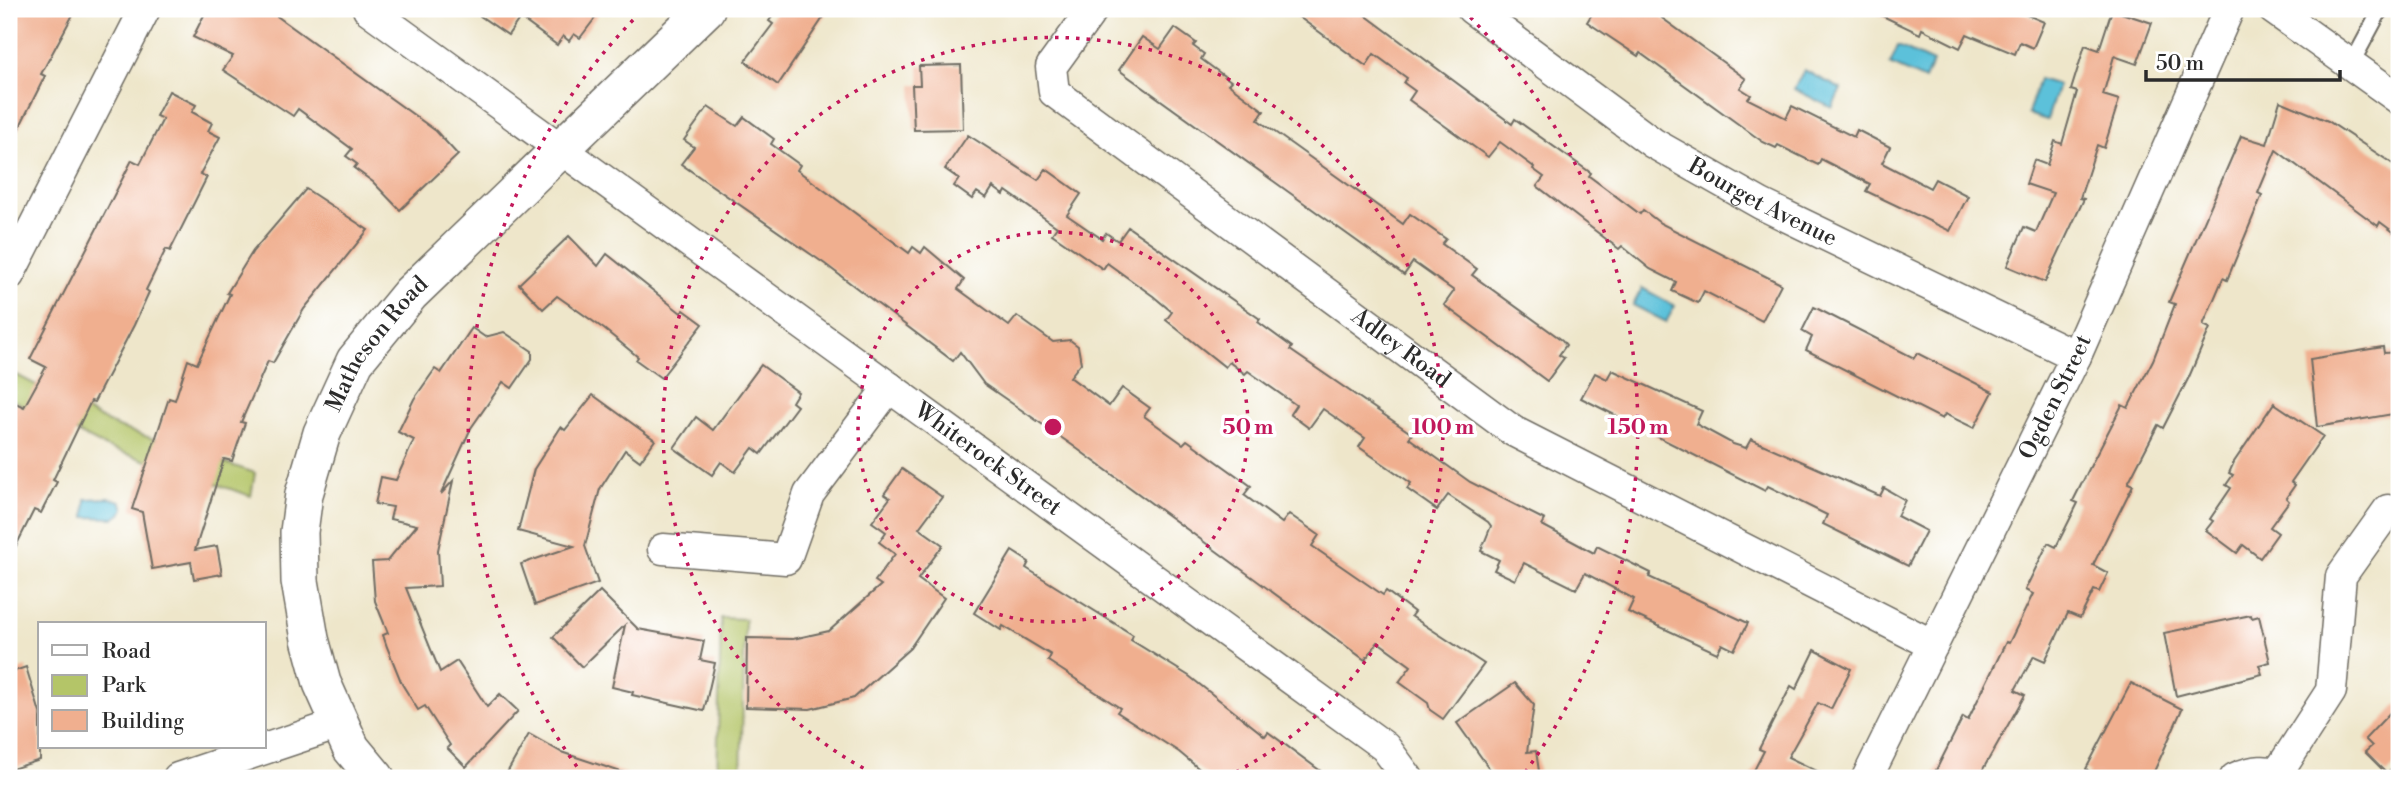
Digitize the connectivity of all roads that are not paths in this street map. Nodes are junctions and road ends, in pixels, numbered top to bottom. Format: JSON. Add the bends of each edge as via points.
{"nodes":[{"id":1,"x":145,"y":9,"type":"edge"},
{"id":2,"x":368,"y":9,"type":"edge"},
{"id":3,"x":706,"y":9,"type":"edge"},
{"id":4,"x":1093,"y":9,"type":"edge"},
{"id":5,"x":1472,"y":9,"type":"edge"},
{"id":6,"x":2229,"y":9,"type":"edge"},
{"id":7,"x":2273,"y":9,"type":"edge"},
{"id":8,"x":2381,"y":9,"type":"edge"},
{"id":9,"x":2352,"y":63,"type":"junction"},
{"id":10,"x":2399,"y":99,"type":"edge"},
{"id":11,"x":561,"y":147,"type":"junction"},
{"id":12,"x":9,"y":275,"type":"edge"},
{"id":13,"x":2076,"y":356,"type":"junction"},
{"id":14,"x":889,"y":387,"type":"junction"},
{"id":15,"x":2388,"y":510,"type":"dead end"},
{"id":16,"x":663,"y":549,"type":"dead end"},
{"id":17,"x":1933,"y":645,"type":"junction"},
{"id":18,"x":339,"y":724,"type":"junction"},
{"id":19,"x":2282,"y":776,"type":"edge"},
{"id":20,"x":178,"y":778,"type":"edge"},
{"id":21,"x":376,"y":778,"type":"edge"},
{"id":22,"x":1408,"y":778,"type":"edge"},
{"id":23,"x":1867,"y":778,"type":"edge"},
{"id":24,"x":2235,"y":778,"type":"edge"}],
"edges":[{"from":1,"to":12,"type":"street"},
{"from":2,"to":11,"type":"street","name":"Whiterock Street"},
{"from":3,"to":11,"type":"street","name":"Matheson Road"},
{"from":4,"to":17,"type":"street","name":"Adley Road","via":[[1051,68],[1055,92],[1513,431]]},
{"from":5,"to":13,"type":"street","name":"Bourget Avenue","via":[[1653,143],[1761,204]]},
{"from":6,"to":13,"type":"street","name":"Ogden Street"},
{"from":7,"to":9,"type":"street"},
{"from":8,"to":9,"type":"lane"},
{"from":9,"to":10,"type":"street"},
{"from":11,"to":14,"type":"street","name":"Whiterock Street"},
{"from":11,"to":18,"type":"street","name":"Matheson Road","via":[[410,294],[355,361],[322,433],[304,494],[300,581],[322,683]]},
{"from":13,"to":17,"type":"street","name":"Ogden Street"},
{"from":14,"to":16,"type":"street","via":[[809,494],[786,559]]},
{"from":14,"to":22,"type":"street","name":"Whiterock Street","via":[[1385,747]]},
{"from":15,"to":19,"type":"street","via":[[2341,576],[2331,691]]},
{"from":17,"to":23,"type":"street","name":"Ogden Street"},
{"from":18,"to":20,"type":"street"},
{"from":18,"to":21,"type":"street","name":"Matheson Road","via":[[351,748]]},
{"from":19,"to":24,"type":"street","via":[[2250,771]]}]}
